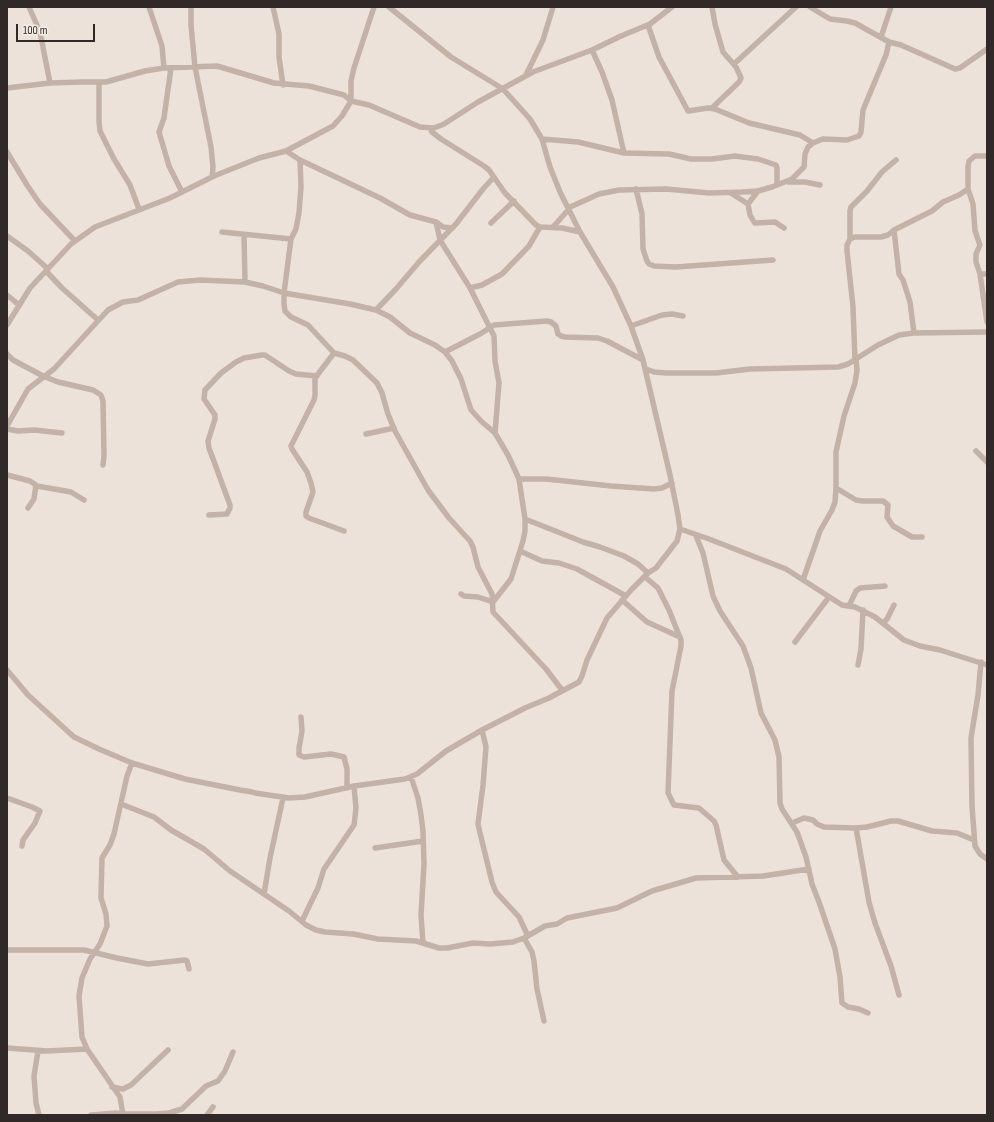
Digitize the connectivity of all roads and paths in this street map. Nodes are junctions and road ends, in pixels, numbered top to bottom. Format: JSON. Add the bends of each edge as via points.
{"nodes":[{"id":1,"x":29,"y":7,"type":"edge"},
{"id":2,"x":149,"y":7,"type":"edge"},
{"id":3,"x":191,"y":7,"type":"edge"},
{"id":4,"x":274,"y":7,"type":"edge"},
{"id":5,"x":374,"y":7,"type":"edge"},
{"id":6,"x":389,"y":7,"type":"edge"},
{"id":7,"x":553,"y":7,"type":"edge"},
{"id":8,"x":672,"y":7,"type":"edge"},
{"id":9,"x":712,"y":7,"type":"edge"},
{"id":10,"x":796,"y":7,"type":"edge"},
{"id":11,"x":810,"y":7,"type":"edge"},
{"id":12,"x":892,"y":7,"type":"edge"},
{"id":13,"x":648,"y":25,"type":"junction"},
{"id":14,"x":881,"y":37,"type":"junction"},
{"id":15,"x":889,"y":42,"type":"junction"},
{"id":16,"x":987,"y":49,"type":"edge"},
{"id":17,"x":592,"y":50,"type":"junction"},
{"id":18,"x":734,"y":64,"type":"junction"},
{"id":19,"x":195,"y":67,"type":"junction"},
{"id":20,"x":164,"y":68,"type":"junction"},
{"id":21,"x":171,"y":68,"type":"junction"},
{"id":22,"x":526,"y":75,"type":"junction"},
{"id":23,"x":99,"y":82,"type":"junction"},
{"id":24,"x":50,"y":83,"type":"junction"},
{"id":25,"x":283,"y":85,"type":"junction"},
{"id":26,"x":7,"y":88,"type":"edge"},
{"id":27,"x":503,"y":89,"type":"junction"},
{"id":28,"x":350,"y":101,"type":"junction"},
{"id":29,"x":712,"y":108,"type":"junction"},
{"id":30,"x":430,"y":128,"type":"junction"},
{"id":31,"x":542,"y":139,"type":"junction"},
{"id":32,"x":814,"y":143,"type":"junction"},
{"id":33,"x":286,"y":151,"type":"junction"},
{"id":34,"x":624,"y":153,"type":"junction"},
{"id":35,"x":7,"y":154,"type":"edge"},
{"id":36,"x":987,"y":156,"type":"edge"},
{"id":37,"x":300,"y":160,"type":"junction"},
{"id":38,"x":896,"y":160,"type":"dead end"},
{"id":39,"x":212,"y":177,"type":"junction"},
{"id":40,"x":494,"y":177,"type":"junction"},
{"id":41,"x":786,"y":182,"type":"junction"},
{"id":42,"x":777,"y":185,"type":"junction"},
{"id":43,"x":820,"y":185,"type":"dead end"},
{"id":44,"x":636,"y":189,"type":"junction"},
{"id":45,"x":968,"y":189,"type":"junction"},
{"id":46,"x":758,"y":191,"type":"junction"},
{"id":47,"x":182,"y":192,"type":"junction"},
{"id":48,"x":731,"y":193,"type":"junction"},
{"id":49,"x":959,"y":195,"type":"junction"},
{"id":50,"x":971,"y":196,"type":"junction"},
{"id":51,"x":514,"y":201,"type":"junction"},
{"id":52,"x":748,"y":204,"type":"junction"},
{"id":53,"x":568,"y":209,"type":"junction"},
{"id":54,"x":139,"y":210,"type":"junction"},
{"id":55,"x":436,"y":222,"type":"junction"},
{"id":56,"x":491,"y":223,"type":"dead end"},
{"id":57,"x":540,"y":227,"type":"junction"},
{"id":58,"x":553,"y":227,"type":"junction"},
{"id":59,"x":452,"y":228,"type":"junction"},
{"id":60,"x":784,"y":228,"type":"dead end"},
{"id":61,"x":894,"y":230,"type":"junction"},
{"id":62,"x":222,"y":232,"type":"dead end"},
{"id":63,"x":580,"y":232,"type":"junction"},
{"id":64,"x":244,"y":235,"type":"junction"},
{"id":65,"x":7,"y":236,"type":"edge"},
{"id":66,"x":291,"y":239,"type":"junction"},
{"id":67,"x":850,"y":239,"type":"junction"},
{"id":68,"x":440,"y":240,"type":"junction"},
{"id":69,"x":75,"y":241,"type":"junction"},
{"id":70,"x":773,"y":260,"type":"dead end"},
{"id":71,"x":47,"y":270,"type":"junction"},
{"id":72,"x":980,"y":274,"type":"junction"},
{"id":73,"x":987,"y":274,"type":"edge"},
{"id":74,"x":245,"y":282,"type":"junction"},
{"id":75,"x":470,"y":288,"type":"junction"},
{"id":76,"x":284,"y":293,"type":"junction"},
{"id":77,"x":7,"y":295,"type":"edge"},
{"id":78,"x":19,"y":305,"type":"junction"},
{"id":79,"x":376,"y":310,"type":"junction"},
{"id":80,"x":683,"y":316,"type":"dead end"},
{"id":81,"x":98,"y":320,"type":"junction"},
{"id":82,"x":987,"y":322,"type":"edge"},
{"id":83,"x":7,"y":325,"type":"edge"},
{"id":84,"x":631,"y":326,"type":"junction"},
{"id":85,"x":490,"y":327,"type":"junction"},
{"id":86,"x":987,"y":332,"type":"edge"},
{"id":87,"x":914,"y":333,"type":"junction"},
{"id":88,"x":445,"y":352,"type":"junction"},
{"id":89,"x":334,"y":353,"type":"junction"},
{"id":90,"x":7,"y":354,"type":"edge"},
{"id":91,"x":643,"y":360,"type":"junction"},
{"id":92,"x":856,"y":360,"type":"junction"},
{"id":93,"x":646,"y":369,"type":"junction"},
{"id":94,"x":43,"y":376,"type":"junction"},
{"id":95,"x":317,"y":376,"type":"junction"},
{"id":96,"x":7,"y":427,"type":"edge"},
{"id":97,"x":394,"y":428,"type":"junction"},
{"id":98,"x":62,"y":433,"type":"dead end"},
{"id":99,"x":495,"y":433,"type":"junction"},
{"id":100,"x":366,"y":434,"type":"dead end"},
{"id":101,"x":976,"y":451,"type":"dead end"},
{"id":102,"x":987,"y":462,"type":"edge"},
{"id":103,"x":103,"y":465,"type":"dead end"},
{"id":104,"x":7,"y":475,"type":"edge"},
{"id":105,"x":519,"y":479,"type":"junction"},
{"id":106,"x":672,"y":483,"type":"junction"},
{"id":107,"x":37,"y":486,"type":"junction"},
{"id":108,"x":836,"y":488,"type":"junction"},
{"id":109,"x":84,"y":500,"type":"dead end"},
{"id":110,"x":28,"y":508,"type":"dead end"},
{"id":111,"x":210,"y":515,"type":"dead end"},
{"id":112,"x":525,"y":519,"type":"junction"},
{"id":113,"x":680,"y":529,"type":"junction"},
{"id":114,"x":344,"y":531,"type":"dead end"},
{"id":115,"x":696,"y":536,"type":"junction"},
{"id":116,"x":922,"y":537,"type":"dead end"},
{"id":117,"x":520,"y":551,"type":"junction"},
{"id":118,"x":647,"y":575,"type":"junction"},
{"id":119,"x":802,"y":580,"type":"junction"},
{"id":120,"x":885,"y":586,"type":"dead end"},
{"id":121,"x":461,"y":594,"type":"dead end"},
{"id":122,"x":829,"y":597,"type":"junction"},
{"id":123,"x":624,"y":598,"type":"junction"},
{"id":124,"x":493,"y":602,"type":"junction"},
{"id":125,"x":894,"y":605,"type":"dead end"},
{"id":126,"x":849,"y":606,"type":"junction"},
{"id":127,"x":863,"y":610,"type":"junction"},
{"id":128,"x":883,"y":623,"type":"junction"},
{"id":129,"x":680,"y":637,"type":"junction"},
{"id":130,"x":796,"y":642,"type":"dead end"},
{"id":131,"x":981,"y":662,"type":"junction"},
{"id":132,"x":987,"y":664,"type":"edge"},
{"id":133,"x":858,"y":665,"type":"dead end"},
{"id":134,"x":7,"y":670,"type":"edge"},
{"id":135,"x":562,"y":690,"type":"junction"},
{"id":136,"x":301,"y":717,"type":"dead end"},
{"id":137,"x":482,"y":730,"type":"junction"},
{"id":138,"x":132,"y":763,"type":"junction"},
{"id":139,"x":411,"y":777,"type":"junction"},
{"id":140,"x":354,"y":786,"type":"junction"},
{"id":141,"x":347,"y":788,"type":"junction"},
{"id":142,"x":7,"y":798,"type":"edge"},
{"id":143,"x":283,"y":798,"type":"junction"},
{"id":144,"x":121,"y":804,"type":"junction"},
{"id":145,"x":792,"y":823,"type":"junction"},
{"id":146,"x":856,"y":828,"type":"junction"},
{"id":147,"x":974,"y":840,"type":"junction"},
{"id":148,"x":423,"y":841,"type":"junction"},
{"id":149,"x":22,"y":846,"type":"dead end"},
{"id":150,"x":376,"y":848,"type":"dead end"},
{"id":151,"x":987,"y":859,"type":"edge"},
{"id":152,"x":809,"y":869,"type":"junction"},
{"id":153,"x":738,"y":876,"type":"junction"},
{"id":154,"x":264,"y":894,"type":"junction"},
{"id":155,"x":302,"y":921,"type":"junction"},
{"id":156,"x":526,"y":937,"type":"junction"},
{"id":157,"x":423,"y":943,"type":"junction"},
{"id":158,"x":7,"y":950,"type":"edge"},
{"id":159,"x":94,"y":953,"type":"junction"},
{"id":160,"x":189,"y":969,"type":"dead end"},
{"id":161,"x":899,"y":995,"type":"dead end"},
{"id":162,"x":868,"y":1013,"type":"dead end"},
{"id":163,"x":544,"y":1021,"type":"dead end"},
{"id":164,"x":7,"y":1048,"type":"edge"},
{"id":165,"x":87,"y":1049,"type":"junction"},
{"id":166,"x":168,"y":1050,"type":"dead end"},
{"id":167,"x":38,"y":1051,"type":"junction"},
{"id":168,"x":233,"y":1052,"type":"dead end"},
{"id":169,"x":112,"y":1087,"type":"junction"},
{"id":170,"x":213,"y":1107,"type":"dead end"},
{"id":171,"x":38,"y":1115,"type":"edge"},
{"id":172,"x":91,"y":1115,"type":"edge"},
{"id":173,"x":123,"y":1115,"type":"edge"},
{"id":174,"x":207,"y":1115,"type":"edge"}],
"edges":[{"from":1,"to":24,"type":"street","via":[[40,32]]},
{"from":2,"to":20,"type":"street","via":[[163,49]]},
{"from":3,"to":19,"type":"street"},
{"from":4,"to":25,"type":"street"},
{"from":5,"to":28,"type":"street","via":[[354,68]]},
{"from":6,"to":27,"type":"street","via":[[451,57]]},
{"from":7,"to":22,"type":"street","via":[[543,40]]},
{"from":8,"to":13,"type":"street"},
{"from":9,"to":18,"type":"street","via":[[723,52]]},
{"from":10,"to":18,"type":"street"},
{"from":11,"to":14,"type":"street","via":[[830,19],[855,23]]},
{"from":12,"to":14,"type":"street"},
{"from":13,"to":17,"type":"street"},
{"from":13,"to":29,"type":"street","via":[[659,57],[686,109],[690,111]]},
{"from":14,"to":15,"type":"street"},
{"from":15,"to":16,"type":"street","via":[[955,69]]},
{"from":15,"to":32,"type":"street","via":[[863,110],[859,136],[847,140],[823,139]]},
{"from":17,"to":22,"type":"street"},
{"from":17,"to":34,"type":"street","via":[[612,100]]},
{"from":18,"to":29,"type":"street","via":[[740,75],[739,82]]},
{"from":19,"to":21,"type":"street"},
{"from":19,"to":25,"type":"street","via":[[217,66]]},
{"from":19,"to":39,"type":"street","via":[[211,147]]},
{"from":20,"to":21,"type":"street"},
{"from":20,"to":23,"type":"street"},
{"from":21,"to":47,"type":"street","via":[[159,132],[169,166]]},
{"from":22,"to":27,"type":"street"},
{"from":23,"to":24,"type":"street"},
{"from":23,"to":54,"type":"street","via":[[100,131],[130,185]]},
{"from":24,"to":26,"type":"street"},
{"from":25,"to":28,"type":"street","via":[[316,88],[344,95]]},
{"from":27,"to":30,"type":"street","via":[[444,124]]},
{"from":27,"to":31,"type":"street","via":[[530,119]]},
{"from":28,"to":30,"type":"street","via":[[369,105],[420,127]]},
{"from":28,"to":33,"type":"street","via":[[333,126]]},
{"from":29,"to":32,"type":"street","via":[[749,123],[800,135]]},
{"from":30,"to":40,"type":"street","via":[[441,139],[484,166]]},
{"from":31,"to":34,"type":"street","via":[[578,142]]},
{"from":31,"to":53,"type":"street","via":[[550,167]]},
{"from":32,"to":41,"type":"street","via":[[808,147],[802,170]]},
{"from":33,"to":37,"type":"street"},
{"from":33,"to":39,"type":"street","via":[[259,158]]},
{"from":34,"to":42,"type":"street","via":[[669,154],[703,160],[735,156],[758,159],[776,164]]},
{"from":35,"to":69,"type":"street","via":[[40,204]]},
{"from":36,"to":45,"type":"street","via":[[975,156],[969,161]]},
{"from":37,"to":55,"type":"street","via":[[410,215]]},
{"from":37,"to":66,"type":"street","via":[[299,213]]},
{"from":38,"to":67,"type":"street","via":[[851,207]]},
{"from":39,"to":47,"type":"street"},
{"from":40,"to":51,"type":"street"},
{"from":40,"to":59,"type":"street"},
{"from":41,"to":42,"type":"street"},
{"from":41,"to":43,"type":"street"},
{"from":42,"to":46,"type":"street"},
{"from":44,"to":48,"type":"street"},
{"from":44,"to":53,"type":"street","via":[[599,194]]},
{"from":44,"to":70,"type":"street","via":[[642,214],[643,248],[650,264],[676,267]]},
{"from":45,"to":49,"type":"street"},
{"from":45,"to":50,"type":"street"},
{"from":46,"to":48,"type":"street"},
{"from":46,"to":52,"type":"street"},
{"from":47,"to":54,"type":"street"},
{"from":48,"to":52,"type":"street"},
{"from":49,"to":50,"type":"street"},
{"from":49,"to":61,"type":"street"},
{"from":50,"to":72,"type":"street","via":[[974,204],[975,231],[980,245],[975,257]]},
{"from":51,"to":56,"type":"street"},
{"from":51,"to":57,"type":"street","via":[[526,216]]},
{"from":52,"to":60,"type":"street","via":[[754,222],[775,222]]},
{"from":53,"to":58,"type":"street"},
{"from":53,"to":63,"type":"street"},
{"from":54,"to":69,"type":"street","via":[[95,227]]},
{"from":55,"to":59,"type":"street","via":[[442,227]]},
{"from":55,"to":68,"type":"street"},
{"from":57,"to":58,"type":"street"},
{"from":57,"to":75,"type":"street","via":[[529,246],[502,274],[482,285]]},
{"from":58,"to":63,"type":"street"},
{"from":59,"to":68,"type":"street"},
{"from":61,"to":67,"type":"street","via":[[888,236]]},
{"from":61,"to":87,"type":"street","via":[[899,274],[907,288]]},
{"from":62,"to":64,"type":"street"},
{"from":63,"to":84,"type":"street","via":[[613,287]]},
{"from":64,"to":66,"type":"street"},
{"from":64,"to":74,"type":"street"},
{"from":65,"to":71,"type":"street","via":[[28,251]]},
{"from":66,"to":76,"type":"street"},
{"from":67,"to":92,"type":"street","via":[[847,251]]},
{"from":68,"to":75,"type":"street"},
{"from":68,"to":79,"type":"street"},
{"from":69,"to":71,"type":"street"},
{"from":71,"to":78,"type":"street","via":[[30,288]]},
{"from":71,"to":81,"type":"street","via":[[62,288]]},
{"from":72,"to":73,"type":"street"},
{"from":72,"to":82,"type":"street"},
{"from":74,"to":76,"type":"street"},
{"from":74,"to":81,"type":"street","via":[[178,282],[138,300],[114,306]]},
{"from":75,"to":85,"type":"street"},
{"from":76,"to":79,"type":"street"},
{"from":76,"to":89,"type":"street","via":[[285,311],[291,317],[308,325]]},
{"from":77,"to":78,"type":"street"},
{"from":78,"to":83,"type":"street"},
{"from":79,"to":88,"type":"street"},
{"from":80,"to":84,"type":"street","via":[[662,315]]},
{"from":81,"to":94,"type":"street","via":[[54,369]]},
{"from":84,"to":91,"type":"street"},
{"from":85,"to":88,"type":"street"},
{"from":85,"to":91,"type":"street","via":[[547,321],[556,326],[558,334],[565,338],[607,340]]},
{"from":85,"to":99,"type":"street","via":[[494,336],[499,383]]},
{"from":86,"to":87,"type":"street"},
{"from":87,"to":92,"type":"street","via":[[899,335]]},
{"from":88,"to":99,"type":"street","via":[[460,379],[470,410]]},
{"from":89,"to":95,"type":"street"},
{"from":89,"to":97,"type":"street","via":[[353,360],[377,383]]},
{"from":90,"to":94,"type":"street"},
{"from":91,"to":93,"type":"street"},
{"from":92,"to":93,"type":"street","via":[[838,367],[750,369],[716,373],[666,373]]},
{"from":92,"to":108,"type":"street","via":[[855,383],[836,452]]},
{"from":93,"to":106,"type":"street"},
{"from":94,"to":96,"type":"street","via":[[28,389]]},
{"from":94,"to":103,"type":"street","via":[[93,390],[101,395]]},
{"from":95,"to":111,"type":"street","via":[[296,374],[262,355],[236,362],[205,390],[204,399],[215,415],[208,448],[230,505],[227,514]]},
{"from":95,"to":114,"type":"street","via":[[315,395],[292,442],[292,449],[307,472],[313,492],[306,516]]},
{"from":96,"to":98,"type":"street","via":[[18,431]]},
{"from":97,"to":100,"type":"street"},
{"from":97,"to":124,"type":"street","via":[[428,490],[470,540],[478,567],[490,588]]},
{"from":99,"to":105,"type":"street"},
{"from":101,"to":102,"type":"street"},
{"from":104,"to":107,"type":"street","via":[[30,481]]},
{"from":105,"to":106,"type":"street","via":[[654,488],[662,488]]},
{"from":105,"to":112,"type":"street"},
{"from":106,"to":113,"type":"street"},
{"from":107,"to":109,"type":"street","via":[[71,492]]},
{"from":107,"to":110,"type":"street","via":[[34,499]]},
{"from":108,"to":116,"type":"street","via":[[856,500],[884,501],[888,505],[887,518],[893,526],[912,537]]},
{"from":108,"to":119,"type":"street","via":[[832,510],[820,531]]},
{"from":112,"to":117,"type":"street"},
{"from":112,"to":118,"type":"street","via":[[624,556],[638,564]]},
{"from":113,"to":115,"type":"street"},
{"from":113,"to":118,"type":"street","via":[[677,541],[656,568]]},
{"from":115,"to":119,"type":"street","via":[[776,564]]},
{"from":115,"to":145,"type":"street","via":[[720,611],[743,646],[751,668],[761,713],[775,740],[779,757],[780,803]]},
{"from":117,"to":123,"type":"street","via":[[542,561],[577,569]]},
{"from":117,"to":124,"type":"street","via":[[511,579]]},
{"from":118,"to":123,"type":"street"},
{"from":118,"to":129,"type":"street","via":[[658,588]]},
{"from":119,"to":122,"type":"street"},
{"from":120,"to":126,"type":"street","via":[[860,588]]},
{"from":121,"to":124,"type":"street"},
{"from":122,"to":126,"type":"street"},
{"from":122,"to":130,"type":"street"},
{"from":123,"to":129,"type":"street","via":[[647,622]]},
{"from":123,"to":135,"type":"street","via":[[607,618],[579,682]]},
{"from":124,"to":135,"type":"street","via":[[496,617],[546,668]]},
{"from":125,"to":128,"type":"street"},
{"from":126,"to":127,"type":"street"},
{"from":127,"to":128,"type":"street"},
{"from":127,"to":133,"type":"street"},
{"from":128,"to":131,"type":"street","via":[[912,643]]},
{"from":129,"to":153,"type":"street","via":[[681,646],[672,691],[668,792],[674,804],[699,808],[714,821],[724,860]]},
{"from":131,"to":132,"type":"street"},
{"from":131,"to":147,"type":"street","via":[[971,738]]},
{"from":134,"to":138,"type":"street","via":[[28,695],[74,737]]},
{"from":135,"to":137,"type":"street"},
{"from":136,"to":141,"type":"street","via":[[299,755],[304,757],[331,754],[344,757]]},
{"from":137,"to":139,"type":"street","via":[[450,748]]},
{"from":137,"to":156,"type":"street","via":[[486,747],[478,824],[496,892],[519,917]]},
{"from":138,"to":143,"type":"street","via":[[185,780]]},
{"from":138,"to":144,"type":"street"},
{"from":139,"to":140,"type":"street"},
{"from":139,"to":148,"type":"street","via":[[418,798]]},
{"from":140,"to":141,"type":"street"},
{"from":140,"to":155,"type":"street","via":[[354,825],[324,869]]},
{"from":141,"to":143,"type":"street","via":[[305,797]]},
{"from":142,"to":149,"type":"street","via":[[40,811]]},
{"from":143,"to":154,"type":"street"},
{"from":144,"to":154,"type":"street","via":[[154,817],[204,849]]},
{"from":144,"to":159,"type":"street","via":[[114,834],[102,858],[101,893],[107,926]]},
{"from":145,"to":146,"type":"street","via":[[804,818],[824,827]]},
{"from":145,"to":152,"type":"street"},
{"from":146,"to":147,"type":"street","via":[[898,821],[932,831],[957,833]]},
{"from":146,"to":161,"type":"street","via":[[874,923],[892,966]]},
{"from":147,"to":151,"type":"street","via":[[976,850]]},
{"from":148,"to":150,"type":"street"},
{"from":148,"to":157,"type":"street"},
{"from":152,"to":153,"type":"street","via":[[770,875]]},
{"from":152,"to":162,"type":"street","via":[[838,961],[842,1003]]},
{"from":153,"to":156,"type":"street","via":[[689,880],[652,891],[616,908],[567,918]]},
{"from":154,"to":155,"type":"street"},
{"from":155,"to":157,"type":"street","via":[[316,930],[325,932]]},
{"from":156,"to":157,"type":"street","via":[[507,943],[473,943],[447,948]]},
{"from":156,"to":163,"type":"street","via":[[534,961]]},
{"from":158,"to":159,"type":"street","via":[[73,949]]},
{"from":159,"to":160,"type":"street","via":[[148,964],[185,960]]},
{"from":159,"to":165,"type":"street","via":[[82,978],[79,996],[82,1037]]},
{"from":164,"to":167,"type":"street"},
{"from":165,"to":167,"type":"street"},
{"from":165,"to":169,"type":"street"},
{"from":166,"to":169,"type":"street","via":[[126,1088]]},
{"from":167,"to":171,"type":"street","via":[[34,1076]]},
{"from":168,"to":173,"type":"street","via":[[218,1081],[206,1086],[182,1109],[169,1113]]},
{"from":169,"to":173,"type":"street","via":[[120,1097]]},
{"from":170,"to":174,"type":"street"},
{"from":172,"to":173,"type":"street"}]}
